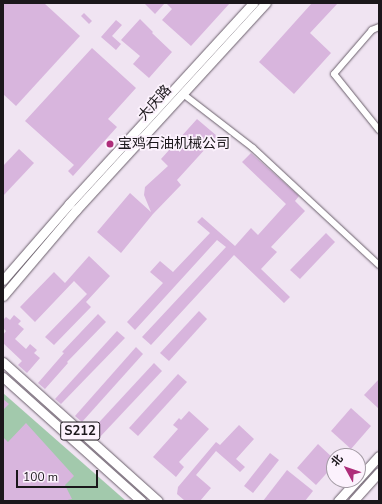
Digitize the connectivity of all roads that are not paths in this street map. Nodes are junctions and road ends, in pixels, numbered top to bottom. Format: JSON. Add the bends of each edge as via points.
{"nodes":[{"id":1,"x":253,"y":3,"type":"edge"},
{"id":2,"x":266,"y":3,"type":"edge"},
{"id":3,"x":379,"y":27,"type":"edge"},
{"id":4,"x":183,"y":94,"type":"junction"},
{"id":5,"x":379,"y":130,"type":"edge"},
{"id":6,"x":379,"y":265,"type":"edge"},
{"id":7,"x":3,"y":280,"type":"edge"},
{"id":8,"x":3,"y":296,"type":"edge"},
{"id":9,"x":3,"y":362,"type":"edge"},
{"id":10,"x":3,"y":377,"type":"edge"},
{"id":11,"x":379,"y":456,"type":"edge"},
{"id":12,"x":366,"y":471,"type":"edge"},
{"id":13,"x":379,"y":472,"type":"edge"},
{"id":14,"x":350,"y":488,"type":"edge"},
{"id":15,"x":141,"y":501,"type":"edge"},
{"id":16,"x":158,"y":501,"type":"edge"},
{"id":17,"x":338,"y":501,"type":"edge"},
{"id":18,"x":353,"y":501,"type":"edge"}],
"edges":[{"from":1,"to":7,"type":"main road","name":"大庆路"},
{"from":2,"to":4,"type":"main road","name":"大庆路"},
{"from":3,"to":5,"type":"street","via":[[372,30],[334,74]]},
{"from":4,"to":6,"type":"street","via":[[253,148]]},
{"from":4,"to":8,"type":"main road","name":"大庆路","via":[[76,210]]},
{"from":9,"to":16,"type":"main road","number":"S212"},
{"from":10,"to":15,"type":"main road","number":"S212"},
{"from":11,"to":12,"type":"main road"},
{"from":13,"to":18,"type":"main road"},
{"from":14,"to":17,"type":"main road"}]}
